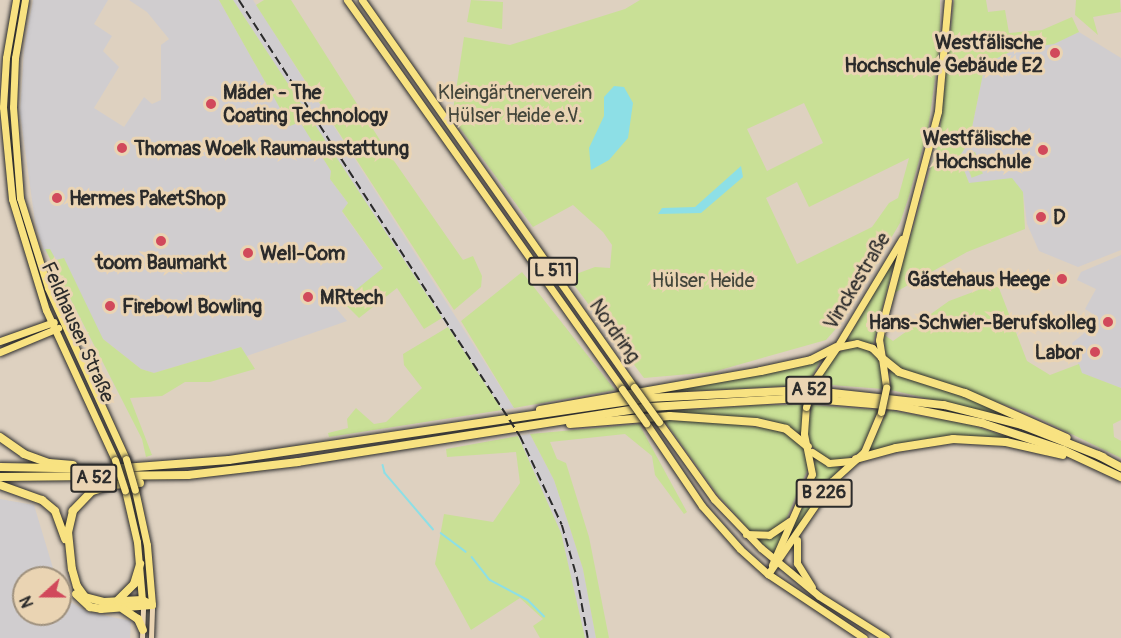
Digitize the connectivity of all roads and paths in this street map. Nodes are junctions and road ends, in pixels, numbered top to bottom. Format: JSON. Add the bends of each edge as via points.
{"nodes":[{"id":1,"x":15,"y":0,"type":"edge"},
{"id":2,"x":26,"y":0,"type":"edge"},
{"id":3,"x":347,"y":0,"type":"edge"},
{"id":4,"x":362,"y":0,"type":"edge"},
{"id":5,"x":948,"y":0,"type":"edge"},
{"id":6,"x":906,"y":232,"type":"junction"},
{"id":7,"x":52,"y":321,"type":"junction"},
{"id":8,"x":62,"y":323,"type":"junction"},
{"id":9,"x":56,"y":330,"type":"junction"},
{"id":10,"x":0,"y":341,"type":"edge"},
{"id":11,"x":837,"y":347,"type":"junction"},
{"id":12,"x":0,"y":352,"type":"edge"},
{"id":13,"x":882,"y":358,"type":"junction"},
{"id":14,"x":507,"y":419,"type":"junction"},
{"id":15,"x":500,"y":429,"type":"junction"},
{"id":16,"x":0,"y":437,"type":"edge"},
{"id":17,"x":808,"y":447,"type":"junction"},
{"id":18,"x":1103,"y":457,"type":"junction"},
{"id":19,"x":856,"y":459,"type":"junction"},
{"id":20,"x":1090,"y":462,"type":"junction"},
{"id":21,"x":0,"y":467,"type":"edge"},
{"id":22,"x":1121,"y":467,"type":"edge"},
{"id":23,"x":110,"y":470,"type":"junction"},
{"id":24,"x":188,"y":476,"type":"junction"},
{"id":25,"x":0,"y":477,"type":"edge"},
{"id":26,"x":1121,"y":477,"type":"edge"},
{"id":27,"x":0,"y":485,"type":"edge"},
{"id":28,"x":794,"y":517,"type":"junction"},
{"id":29,"x":800,"y":532,"type":"junction"},
{"id":30,"x":746,"y":534,"type":"junction"},
{"id":31,"x":776,"y":562,"type":"junction"},
{"id":32,"x":140,"y":564,"type":"junction"},
{"id":33,"x":768,"y":574,"type":"junction"},
{"id":34,"x":819,"y":596,"type":"junction"},
{"id":35,"x":117,"y":601,"type":"junction"},
{"id":36,"x":142,"y":603,"type":"junction"},
{"id":37,"x":152,"y":605,"type":"junction"},
{"id":38,"x":122,"y":609,"type":"junction"},
{"id":39,"x":142,"y":634,"type":"edge"},
{"id":40,"x":151,"y":638,"type":"edge"},
{"id":41,"x":864,"y":638,"type":"edge"},
{"id":42,"x":886,"y":638,"type":"edge"}],
"edges":[{"from":1,"to":7,"type":"main road","name":"Feldhauser Straße","via":[[6,58],[7,168],[30,268]]},
{"from":2,"to":8,"type":"main road","name":"Feldhauser Straße","via":[[15,58],[17,167],[32,242]]},
{"from":3,"to":33,"type":"main road","name":"Nordring","number":"L 511","bridge":true,"via":[[715,522]]},
{"from":4,"to":30,"type":"main road","name":"Nordring","number":"L 511","bridge":true,"via":[[705,487]]},
{"from":5,"to":6,"type":"main road","name":"Vinckestraße","number":"B 226","via":[[938,111]]},
{"from":6,"to":11,"type":"main road","name":"Vinckestraße","number":"B 226"},
{"from":6,"to":13,"type":"main road","name":"Vinckestraße","number":"B 226","via":[[880,336]]},
{"from":7,"to":8,"type":"main road"},
{"from":7,"to":9,"type":"main road","name":"Feldhauser Straße"},
{"from":7,"to":10,"type":"main road"},
{"from":8,"to":9,"type":"main road"},
{"from":8,"to":37,"type":"main road","name":"Feldhauser Straße","bridge":true,"via":[[126,459],[147,545]]},
{"from":9,"to":12,"type":"main road"},
{"from":9,"to":32,"type":"main road","name":"Feldhauser Straße","bridge":true,"via":[[115,460]]},
{"from":11,"to":13,"type":"main road","via":[[863,344]]},
{"from":11,"to":14,"type":"highway","via":[[811,360],[761,371],[555,406]]},
{"from":11,"to":17,"type":"main road","number":"B 226","bridge":true,"via":[[813,382],[806,406],[804,434]]},
{"from":13,"to":18,"type":"highway","via":[[899,372],[1041,423]]},
{"from":13,"to":19,"type":"main road","number":"B 226","bridge":true,"via":[[886,388],[881,412],[872,438]]},
{"from":14,"to":18,"type":"highway","number":"A 52","via":[[679,396],[835,391],[925,401],[984,414]]},
{"from":14,"to":23,"type":"highway","number":"A 52","via":[[287,452]]},
{"from":15,"to":17,"type":"highway","via":[[623,417],[708,418],[786,429]]},
{"from":15,"to":20,"type":"highway","number":"A 52","via":[[650,407],[801,398],[942,414],[1021,434]]},
{"from":15,"to":24,"type":"highway","number":"A 52"},
{"from":16,"to":23,"type":"highway","via":[[24,454],[49,463]]},
{"from":17,"to":19,"type":"main road","via":[[829,463]]},
{"from":17,"to":28,"type":"main road","number":"B 226","via":[[812,474]]},
{"from":18,"to":22,"type":"highway","number":"A 52"},
{"from":19,"to":20,"type":"highway","via":[[934,441],[972,439],[1015,444]]},
{"from":19,"to":29,"type":"main road","number":"B 226","via":[[832,481]]},
{"from":20,"to":26,"type":"highway","number":"A 52"},
{"from":21,"to":23,"type":"highway","number":"A 52"},
{"from":24,"to":25,"type":"highway","number":"A 52"},
{"from":24,"to":35,"type":"highway","via":[[102,487],[85,496],[73,511],[68,532],[77,586],[94,601]]},
{"from":27,"to":38,"type":"highway","via":[[24,491],[55,511],[66,540],[72,585],[82,601],[101,609]]},
{"from":28,"to":30,"type":"main road","via":[[769,535]]},
{"from":28,"to":31,"type":"main road","number":"B 226"},
{"from":29,"to":31,"type":"main road","number":"B 226"},
{"from":29,"to":34,"type":"main road","via":[[796,563]]},
{"from":30,"to":31,"type":"main road","name":"Nordring","number":"L 511"},
{"from":31,"to":33,"type":"main road","number":"B 226"},
{"from":31,"to":34,"type":"main road","name":"Nordring","number":"L 511"},
{"from":32,"to":35,"type":"highway","via":[[134,584]]},
{"from":32,"to":36,"type":"main road","name":"Feldhauser Straße"},
{"from":33,"to":41,"type":"main road","name":"Nordring","number":"L 511"},
{"from":34,"to":42,"type":"main road","name":"Nordring","number":"L 511"},
{"from":35,"to":36,"type":"highway"},
{"from":36,"to":37,"type":"highway"},
{"from":36,"to":38,"type":"highway"},
{"from":36,"to":39,"type":"street","name":"Feldhauser Straße"},
{"from":37,"to":40,"type":"street","name":"Feldhauser Straße"},
{"from":38,"to":39,"type":"highway","via":[[138,618]]}]}
